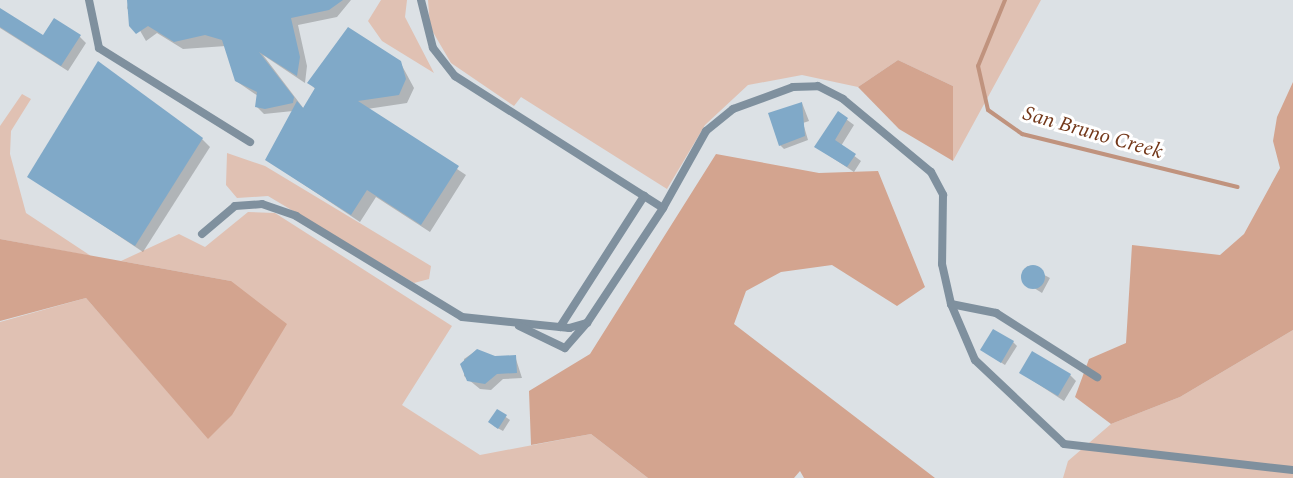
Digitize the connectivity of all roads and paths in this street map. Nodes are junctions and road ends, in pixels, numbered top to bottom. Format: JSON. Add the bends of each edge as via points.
{"nodes":[{"id":1,"x":89,"y":0,"type":"edge"},
{"id":2,"x":421,"y":0,"type":"edge"},
{"id":3,"x":250,"y":142,"type":"dead end"},
{"id":4,"x":644,"y":196,"type":"junction"},
{"id":5,"x":663,"y":208,"type":"junction"},
{"id":6,"x":202,"y":234,"type":"dead end"},
{"id":7,"x":951,"y":304,"type":"junction"},
{"id":8,"x":587,"y":323,"type":"junction"},
{"id":9,"x":517,"y":325,"type":"junction"},
{"id":10,"x":560,"y":327,"type":"junction"},
{"id":11,"x":1097,"y":377,"type":"dead end"},
{"id":12,"x":1293,"y":470,"type":"edge"}],
"edges":[{"from":1,"to":3,"type":"lane","via":[[99,48]]},
{"from":2,"to":4,"type":"lane","via":[[433,48],[455,76]]},
{"from":4,"to":5,"type":"lane"},
{"from":4,"to":10,"type":"lane"},
{"from":5,"to":7,"type":"lane","via":[[706,131],[733,109],[764,94],[818,86],[843,99],[931,172],[943,195],[942,264]]},
{"from":5,"to":8,"type":"lane"},
{"from":6,"to":9,"type":"lane","via":[[235,206],[262,204],[296,216],[462,317]]},
{"from":7,"to":11,"type":"lane","via":[[996,313]]},
{"from":7,"to":12,"type":"lane","via":[[975,360],[1064,444]]},
{"from":8,"to":9,"type":"lane","via":[[560,348]]},
{"from":8,"to":10,"type":"lane"},
{"from":9,"to":10,"type":"lane"}]}
